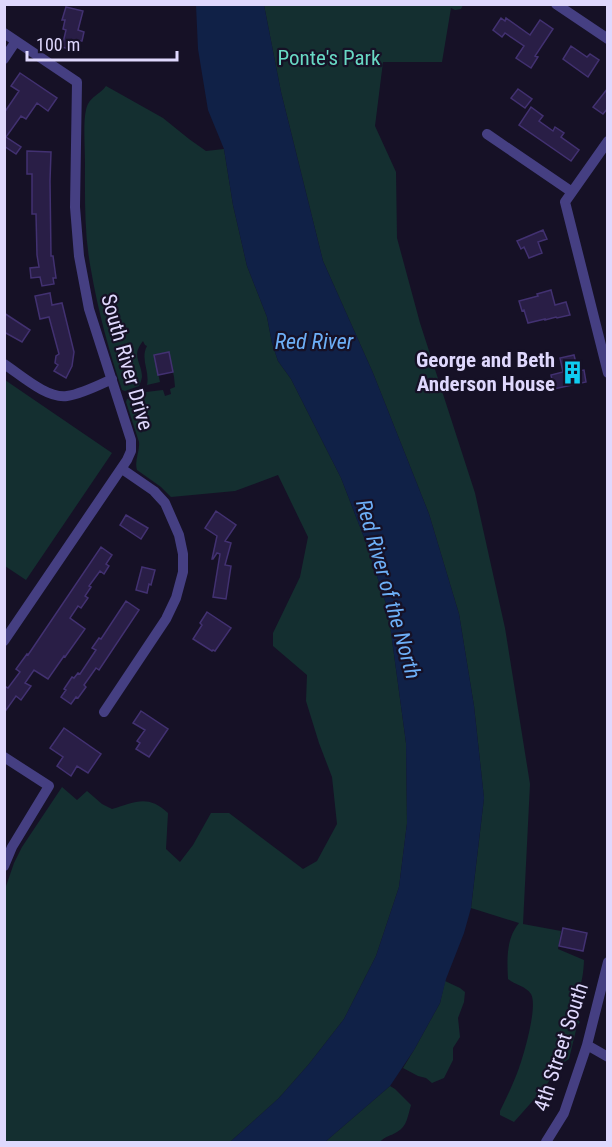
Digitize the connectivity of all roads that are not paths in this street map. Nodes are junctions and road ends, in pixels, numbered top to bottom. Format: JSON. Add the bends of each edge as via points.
{"nodes":[{"id":1,"x":556,"y":4,"type":"edge"},
{"id":2,"x":4,"y":33,"type":"edge"},
{"id":3,"x":608,"y":39,"type":"edge"},
{"id":4,"x":16,"y":41,"type":"junction"},
{"id":5,"x":4,"y":59,"type":"edge"},
{"id":6,"x":487,"y":134,"type":"dead end"},
{"id":7,"x":607,"y":144,"type":"edge"},
{"id":8,"x":572,"y":192,"type":"junction"},
{"id":9,"x":596,"y":324,"type":"junction"},
{"id":10,"x":608,"y":327,"type":"edge"},
{"id":11,"x":4,"y":364,"type":"edge"},
{"id":12,"x":608,"y":373,"type":"edge"},
{"id":13,"x":112,"y":380,"type":"junction"},
{"id":14,"x":122,"y":469,"type":"junction"},
{"id":15,"x":4,"y":641,"type":"edge"},
{"id":16,"x":104,"y":712,"type":"dead end"},
{"id":17,"x":4,"y":757,"type":"edge"},
{"id":18,"x":4,"y":866,"type":"edge"},
{"id":19,"x":608,"y":962,"type":"edge"},
{"id":20,"x":587,"y":1045,"type":"junction"},
{"id":21,"x":608,"y":1057,"type":"edge"},
{"id":22,"x":546,"y":1143,"type":"edge"}],
"edges":[{"from":1,"to":3,"type":"street"},
{"from":2,"to":4,"type":"street"},
{"from":4,"to":5,"type":"street"},
{"from":4,"to":13,"type":"street","name":"South River Drive","via":[[77,82],[75,207],[79,256],[89,309]]},
{"from":6,"to":8,"type":"street"},
{"from":7,"to":8,"type":"street"},
{"from":8,"to":9,"type":"street","via":[[565,202]]},
{"from":9,"to":10,"type":"street"},
{"from":9,"to":12,"type":"street"},
{"from":11,"to":13,"type":"street","via":[[57,396],[69,396]]},
{"from":13,"to":14,"type":"street","name":"South River Drive","via":[[131,440],[131,451]]},
{"from":14,"to":15,"type":"street","name":"South River Drive"},
{"from":14,"to":16,"type":"street","via":[[165,503],[179,535],[183,573],[166,619]]},
{"from":17,"to":18,"type":"street","via":[[49,786]]},
{"from":19,"to":20,"type":"street","name":"4th Street South"},
{"from":20,"to":21,"type":"street"},
{"from":20,"to":22,"type":"street","name":"4th Street South","via":[[564,1113]]}]}
